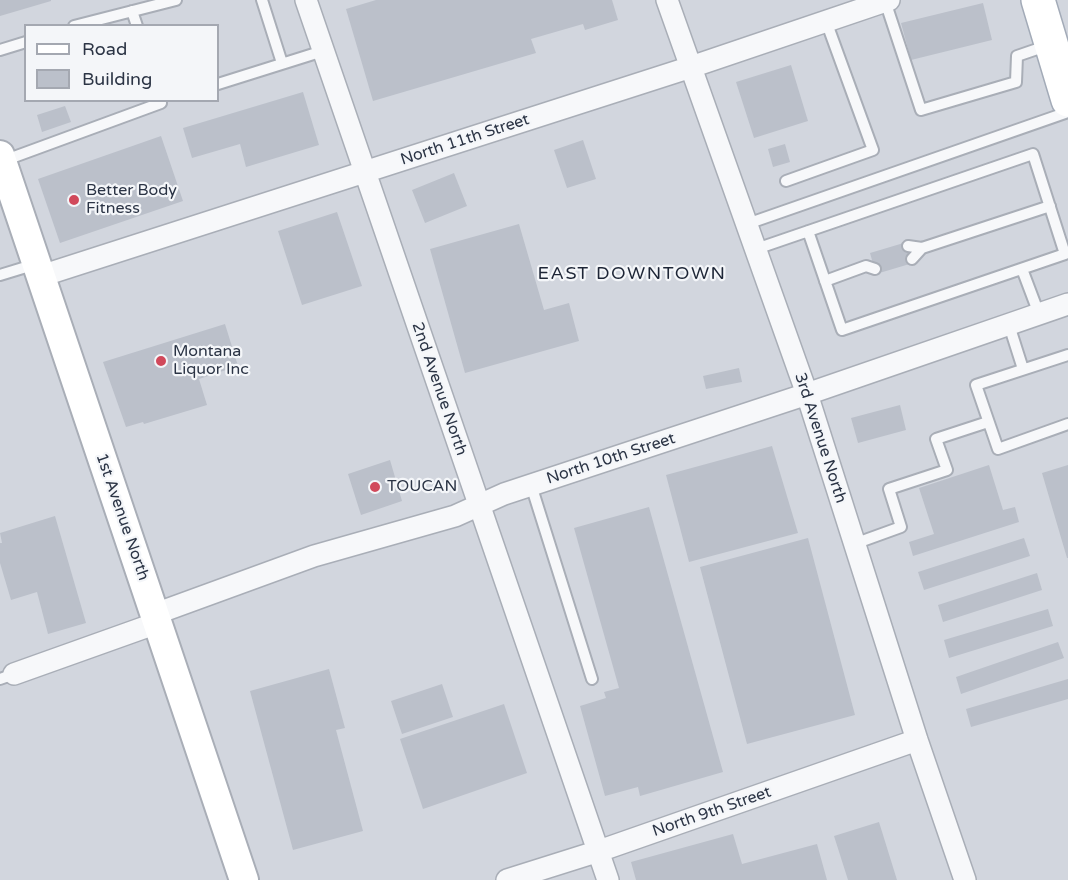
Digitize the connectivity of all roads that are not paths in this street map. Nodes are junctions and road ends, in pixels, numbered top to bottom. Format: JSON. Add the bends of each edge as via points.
{"nodes":[{"id":1,"x":176,"y":0,"type":"edge"},
{"id":2,"x":262,"y":0,"type":"edge"},
{"id":3,"x":306,"y":0,"type":"edge"},
{"id":4,"x":667,"y":0,"type":"edge"},
{"id":5,"x":1038,"y":0,"type":"edge"},
{"id":6,"x":887,"y":1,"type":"edge"},
{"id":7,"x":853,"y":6,"type":"edge"},
{"id":8,"x":132,"y":11,"type":"junction"},
{"id":9,"x":826,"y":21,"type":"junction"},
{"id":10,"x":82,"y":24,"type":"edge"},
{"id":11,"x":136,"y":24,"type":"edge"},
{"id":12,"x":24,"y":43,"type":"edge"},
{"id":13,"x":1051,"y":44,"type":"junction"},
{"id":14,"x":0,"y":51,"type":"edge"},
{"id":15,"x":323,"y":51,"type":"junction"},
{"id":16,"x":282,"y":63,"type":"junction"},
{"id":17,"x":691,"y":67,"type":"junction"},
{"id":18,"x":219,"y":84,"type":"edge"},
{"id":19,"x":1068,"y":100,"type":"edge"},
{"id":20,"x":160,"y":102,"type":"edge"},
{"id":21,"x":1068,"y":112,"type":"edge"},
{"id":22,"x":1,"y":158,"type":"edge"},
{"id":23,"x":366,"y":172,"type":"junction"},
{"id":24,"x":786,"y":181,"type":"dead end"},
{"id":25,"x":1050,"y":206,"type":"junction"},
{"id":26,"x":747,"y":224,"type":"junction"},
{"id":27,"x":808,"y":231,"type":"junction"},
{"id":28,"x":908,"y":246,"type":"dead end"},
{"id":29,"x":922,"y":248,"type":"junction"},
{"id":30,"x":756,"y":249,"type":"junction"},
{"id":31,"x":912,"y":259,"type":"dead end"},
{"id":32,"x":871,"y":264,"type":"dead end"},
{"id":33,"x":1022,"y":269,"type":"junction"},
{"id":34,"x":39,"y":270,"type":"junction"},
{"id":35,"x":0,"y":276,"type":"edge"},
{"id":36,"x":825,"y":281,"type":"junction"},
{"id":37,"x":1068,"y":304,"type":"edge"},
{"id":38,"x":1039,"y":314,"type":"junction"},
{"id":39,"x":1009,"y":325,"type":"junction"},
{"id":40,"x":1068,"y":355,"type":"edge"},
{"id":41,"x":1023,"y":369,"type":"junction"},
{"id":42,"x":807,"y":394,"type":"junction"},
{"id":43,"x":988,"y":422,"type":"junction"},
{"id":44,"x":1068,"y":424,"type":"edge"},
{"id":45,"x":531,"y":485,"type":"junction"},
{"id":46,"x":479,"y":506,"type":"junction"},
{"id":47,"x":854,"y":544,"type":"junction"},
{"id":48,"x":156,"y":618,"type":"junction"},
{"id":49,"x":7,"y":677,"type":"edge"},
{"id":50,"x":592,"y":679,"type":"dead end"},
{"id":51,"x":916,"y":740,"type":"junction"},
{"id":52,"x":599,"y":851,"type":"junction"},
{"id":53,"x":244,"y":880,"type":"edge"},
{"id":54,"x":507,"y":880,"type":"edge"},
{"id":55,"x":608,"y":880,"type":"edge"},
{"id":56,"x":965,"y":880,"type":"edge"}],
"edges":[{"from":1,"to":8,"type":"lane"},
{"from":2,"to":16,"type":"lane"},
{"from":3,"to":15,"type":"street","name":"2nd Avenue North"},
{"from":4,"to":17,"type":"street","name":"3rd Avenue North"},
{"from":5,"to":13,"type":"main road"},
{"from":6,"to":7,"type":"street","name":"North 11th Street"},
{"from":6,"to":13,"type":"lane","via":[[921,110],[1016,82],[1017,56]]},
{"from":7,"to":9,"type":"street","name":"North 11th Street"},
{"from":8,"to":10,"type":"lane"},
{"from":8,"to":11,"type":"lane"},
{"from":9,"to":17,"type":"street","name":"North 11th Street"},
{"from":9,"to":24,"type":"lane","via":[[873,150]]},
{"from":12,"to":14,"type":"lane"},
{"from":13,"to":19,"type":"main road"},
{"from":15,"to":16,"type":"lane"},
{"from":15,"to":23,"type":"street","name":"2nd Avenue North"},
{"from":16,"to":18,"type":"lane"},
{"from":17,"to":23,"type":"street","name":"North 11th Street"},
{"from":17,"to":26,"type":"street","name":"3rd Avenue North"},
{"from":20,"to":22,"type":"lane"},
{"from":21,"to":26,"type":"lane"},
{"from":22,"to":34,"type":"main road","name":"1st Avenue North"},
{"from":23,"to":34,"type":"street","name":"North 11th Street"},
{"from":23,"to":46,"type":"street","name":"2nd Avenue North"},
{"from":25,"to":27,"type":"lane","via":[[1033,154]]},
{"from":25,"to":29,"type":"lane"},
{"from":25,"to":33,"type":"lane","via":[[1065,254]]},
{"from":26,"to":30,"type":"street","name":"3rd Avenue North"},
{"from":27,"to":30,"type":"lane"},
{"from":27,"to":36,"type":"lane"},
{"from":28,"to":29,"type":"lane"},
{"from":29,"to":31,"type":"lane"},
{"from":30,"to":42,"type":"street","name":"3rd Avenue North"},
{"from":32,"to":36,"type":"lane"},
{"from":33,"to":36,"type":"lane","via":[[842,330]]},
{"from":33,"to":38,"type":"lane"},
{"from":34,"to":35,"type":"lane"},
{"from":34,"to":48,"type":"main road","name":"1st Avenue North"},
{"from":37,"to":38,"type":"street","name":"North 10th Street"},
{"from":38,"to":39,"type":"street","name":"North 10th Street"},
{"from":39,"to":41,"type":"lane"},
{"from":39,"to":42,"type":"street","name":"North 10th Street"},
{"from":40,"to":41,"type":"lane"},
{"from":41,"to":43,"type":"lane","via":[[976,385]]},
{"from":42,"to":45,"type":"street","name":"North 10th Street"},
{"from":42,"to":47,"type":"street","name":"3rd Avenue North"},
{"from":43,"to":44,"type":"lane","via":[[998,449]]},
{"from":43,"to":47,"type":"lane","via":[[936,439],[947,470],[889,489],[901,527]]},
{"from":45,"to":46,"type":"street","name":"North 10th Street"},
{"from":45,"to":50,"type":"lane"},
{"from":46,"to":48,"type":"street","name":"North 10th Street","via":[[314,556]]},
{"from":46,"to":52,"type":"street","name":"2nd Avenue North"},
{"from":47,"to":51,"type":"street","name":"3rd Avenue North"},
{"from":48,"to":49,"type":"street","name":"North 10th Street"},
{"from":48,"to":53,"type":"main road","name":"1st Avenue North"},
{"from":51,"to":52,"type":"street","name":"North 9th Street"},
{"from":51,"to":56,"type":"street","name":"3rd Avenue North"},
{"from":52,"to":54,"type":"street","name":"North 9th Street"},
{"from":52,"to":55,"type":"street","name":"2nd Avenue North"}]}
